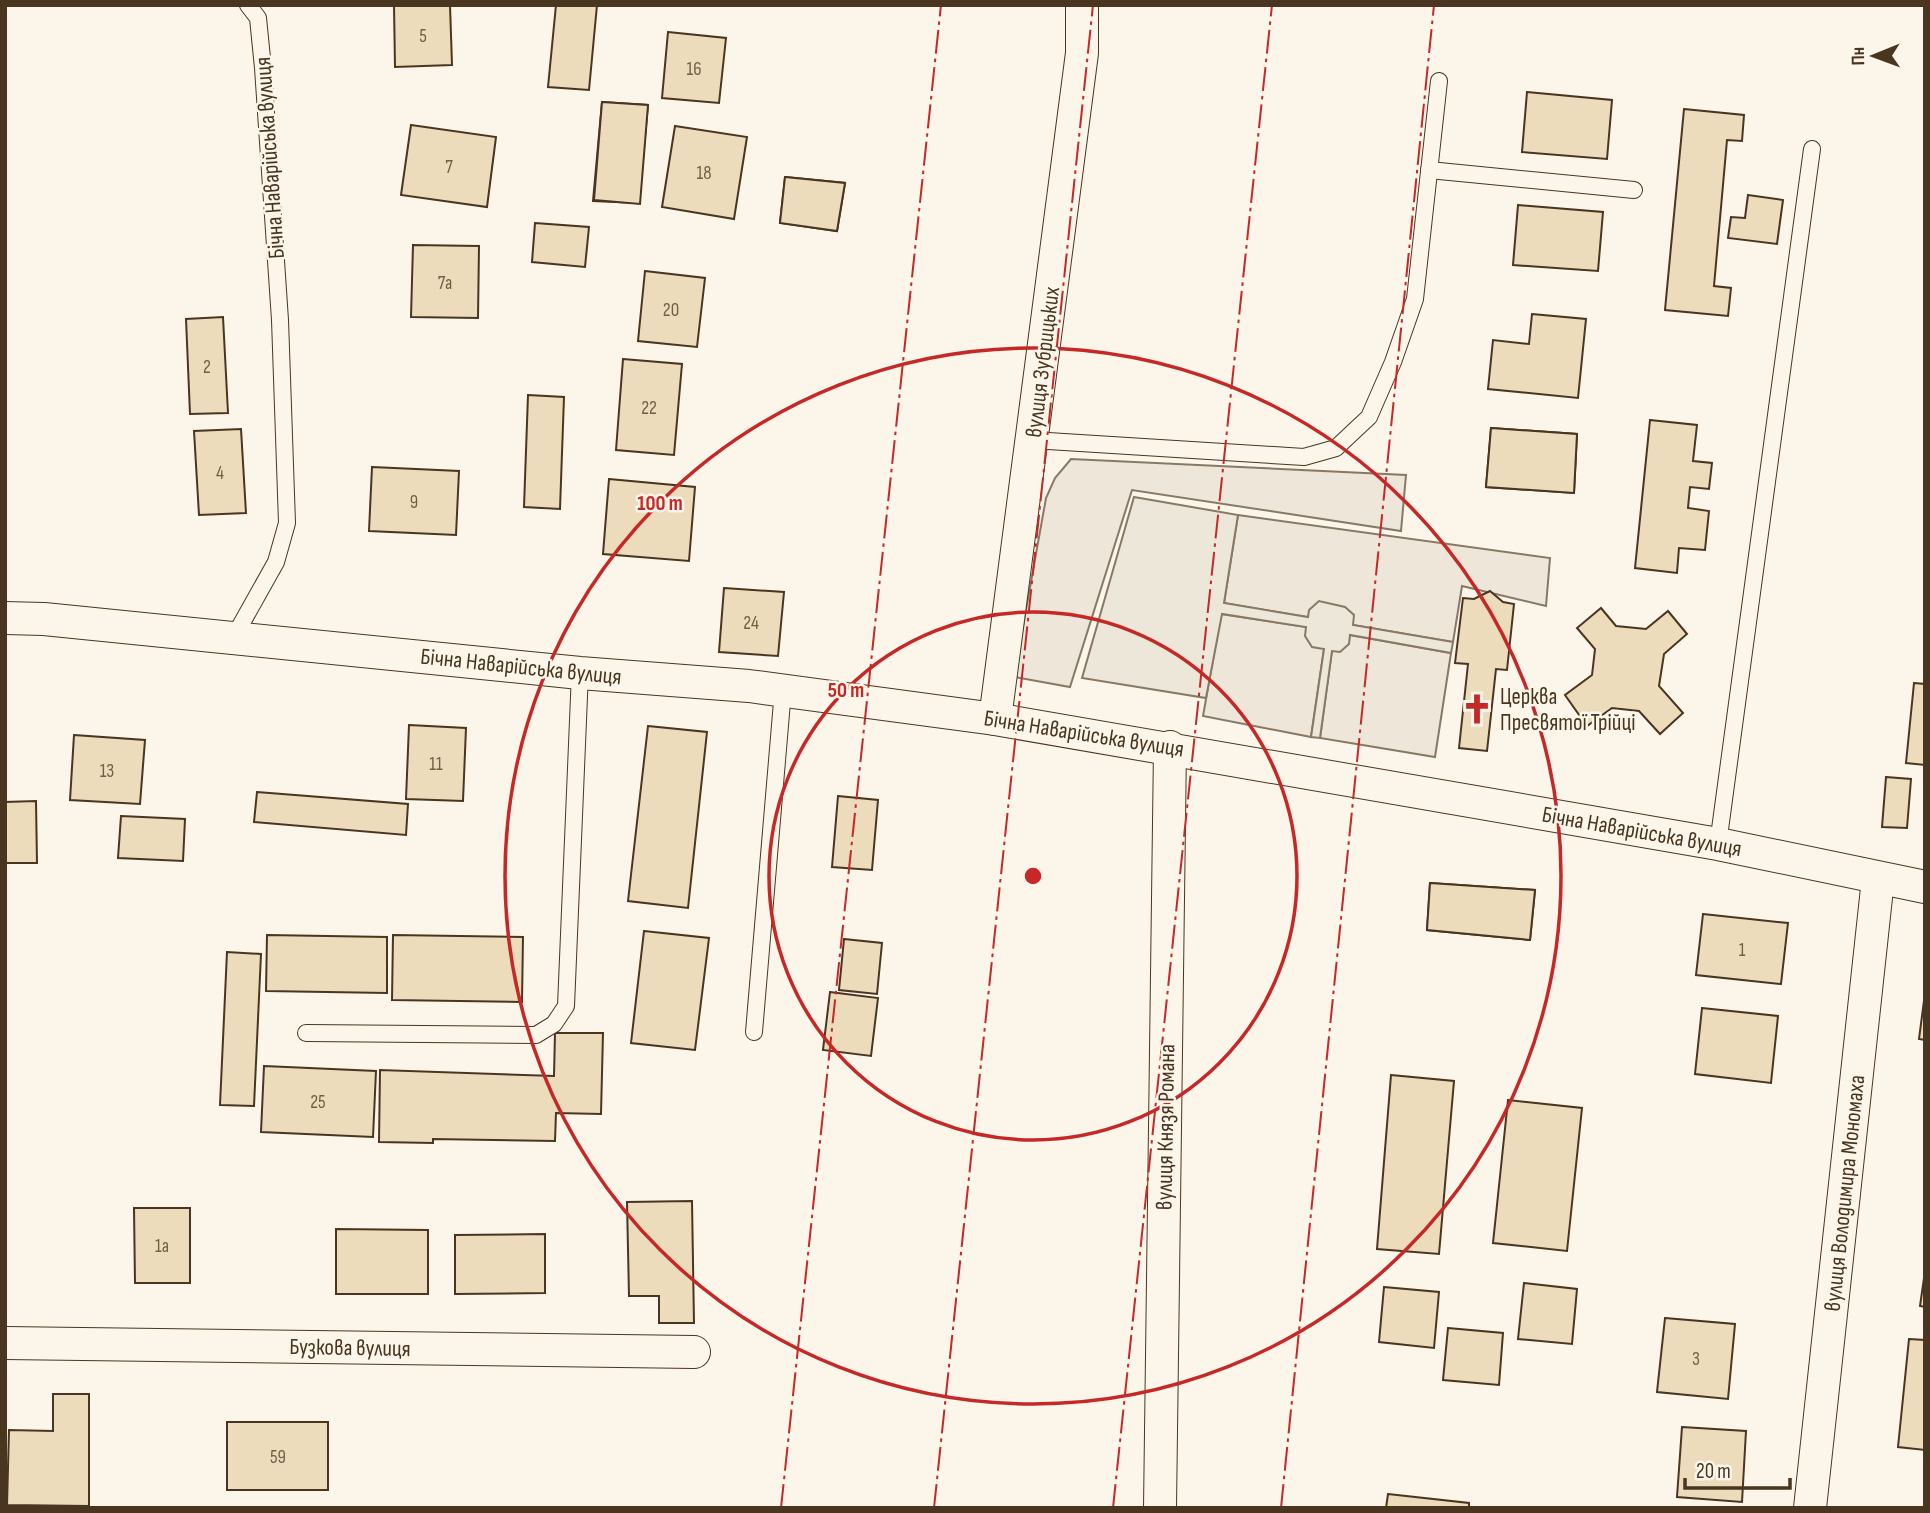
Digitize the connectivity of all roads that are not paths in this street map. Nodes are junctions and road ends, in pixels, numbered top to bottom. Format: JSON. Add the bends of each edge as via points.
{"nodes":[{"id":1,"x":248,"y":5,"type":"edge"},
{"id":2,"x":1082,"y":5,"type":"edge"},
{"id":3,"x":1439,"y":80,"type":"dead end"},
{"id":4,"x":1812,"y":149,"type":"dead end"},
{"id":5,"x":1429,"y":170,"type":"junction"},
{"id":6,"x":1634,"y":190,"type":"dead end"},
{"id":7,"x":1032,"y":440,"type":"junction"},
{"id":8,"x":5,"y":618,"type":"edge"},
{"id":9,"x":234,"y":637,"type":"junction"},
{"id":10,"x":580,"y":673,"type":"junction"},
{"id":11,"x":783,"y":691,"type":"junction"},
{"id":12,"x":995,"y":719,"type":"junction"},
{"id":13,"x":1170,"y":747,"type":"junction"},
{"id":14,"x":1718,"y":844,"type":"junction"},
{"id":15,"x":1878,"y":879,"type":"junction"},
{"id":16,"x":1925,"y":887,"type":"edge"},
{"id":17,"x":754,"y":1032,"type":"dead end"},
{"id":18,"x":306,"y":1033,"type":"dead end"},
{"id":19,"x":5,"y":1343,"type":"edge"},
{"id":20,"x":694,"y":1352,"type":"dead end"},
{"id":21,"x":1160,"y":1508,"type":"edge"},
{"id":22,"x":1810,"y":1508,"type":"edge"}],
"edges":[{"from":1,"to":9,"type":"lane","name":"Бічна Наварійська вулиця","via":[[258,18],[263,68],[280,320],[287,523],[276,562]]},
{"from":2,"to":7,"type":"street","name":"вулиця Зубрицьких","via":[[1082,53]]},
{"from":3,"to":5,"type":"lane"},
{"from":4,"to":14,"type":"lane"},
{"from":5,"to":6,"type":"lane"},
{"from":5,"to":7,"type":"lane","via":[[1415,299],[1369,417],[1336,448],[1304,457]]},
{"from":7,"to":12,"type":"street","name":"вулиця Зубрицьких"},
{"from":8,"to":9,"type":"street","name":"Бічна Наварійська вулиця"},
{"from":9,"to":10,"type":"street","name":"Бічна Наварійська вулиця"},
{"from":10,"to":11,"type":"street","name":"Бічна Наварійська вулиця"},
{"from":10,"to":18,"type":"lane","via":[[566,1006],[555,1024],[537,1035]]},
{"from":11,"to":12,"type":"street","name":"Бічна Наварійська вулиця"},
{"from":11,"to":17,"type":"lane"},
{"from":12,"to":13,"type":"street","name":"Бічна Наварійська вулиця"},
{"from":13,"to":14,"type":"street","name":"Бічна Наварійська вулиця"},
{"from":13,"to":21,"type":"street","name":"вулиця Князя Романа"},
{"from":14,"to":15,"type":"street","name":"Бічна Наварійська вулиця"},
{"from":15,"to":16,"type":"street","name":"Бічна Наварійська вулиця"},
{"from":15,"to":22,"type":"street","name":"вулиця Володимира Мономаха"},
{"from":19,"to":20,"type":"street","name":"Бузкова вулиця"}]}
